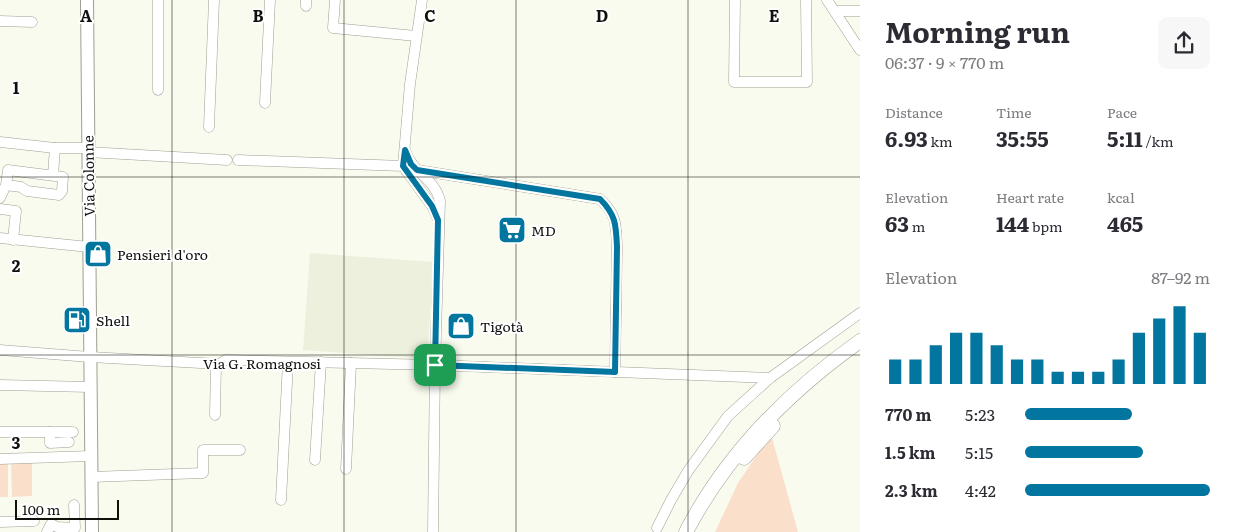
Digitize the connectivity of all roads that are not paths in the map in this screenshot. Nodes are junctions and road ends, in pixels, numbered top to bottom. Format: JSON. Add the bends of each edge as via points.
{"nodes":[{"id":1,"x":87,"y":0,"type":"edge"},
{"id":2,"x":158,"y":0,"type":"edge"},
{"id":3,"x":214,"y":0,"type":"edge"},
{"id":4,"x":270,"y":0,"type":"edge"},
{"id":5,"x":335,"y":0,"type":"edge"},
{"id":6,"x":422,"y":0,"type":"edge"},
{"id":7,"x":734,"y":0,"type":"edge"},
{"id":8,"x":806,"y":0,"type":"edge"},
{"id":9,"x":827,"y":0,"type":"edge"},
{"id":10,"x":835,"y":11,"type":"junction"},
{"id":11,"x":860,"y":11,"type":"edge"},
{"id":12,"x":0,"y":21,"type":"edge"},
{"id":13,"x":32,"y":22,"type":"dead end"},
{"id":14,"x":416,"y":36,"type":"junction"},
{"id":15,"x":860,"y":50,"type":"edge"},
{"id":16,"x":158,"y":90,"type":"dead end"},
{"id":17,"x":265,"y":103,"type":"dead end"},
{"id":18,"x":209,"y":126,"type":"dead end"},
{"id":19,"x":0,"y":142,"type":"edge"},
{"id":20,"x":55,"y":148,"type":"junction"},
{"id":21,"x":88,"y":150,"type":"junction"},
{"id":22,"x":405,"y":150,"type":"junction"},
{"id":23,"x":227,"y":160,"type":"dead end"},
{"id":24,"x":238,"y":160,"type":"dead end"},
{"id":25,"x":404,"y":168,"type":"junction"},
{"id":26,"x":4,"y":169,"type":"edge"},
{"id":27,"x":420,"y":173,"type":"junction"},
{"id":28,"x":53,"y":176,"type":"junction"},
{"id":29,"x":450,"y":176,"type":"junction"},
{"id":30,"x":415,"y":183,"type":"junction"},
{"id":31,"x":6,"y":185,"type":"junction"},
{"id":32,"x":438,"y":194,"type":"junction"},
{"id":33,"x":0,"y":196,"type":"edge"},
{"id":34,"x":427,"y":199,"type":"junction"},
{"id":35,"x":0,"y":209,"type":"edge"},
{"id":36,"x":438,"y":220,"type":"junction"},
{"id":37,"x":0,"y":238,"type":"edge"},
{"id":38,"x":13,"y":240,"type":"junction"},
{"id":39,"x":89,"y":247,"type":"junction"},
{"id":40,"x":860,"y":313,"type":"edge"},
{"id":41,"x":860,"y":341,"type":"edge"},
{"id":42,"x":0,"y":350,"type":"edge"},
{"id":43,"x":860,"y":350,"type":"edge"},
{"id":44,"x":90,"y":357,"type":"junction"},
{"id":45,"x":288,"y":362,"type":"junction"},
{"id":46,"x":322,"y":362,"type":"junction"},
{"id":47,"x":351,"y":363,"type":"junction"},
{"id":48,"x":216,"y":364,"type":"junction"},
{"id":49,"x":435,"y":365,"type":"junction"},
{"id":50,"x":615,"y":372,"type":"junction"},
{"id":51,"x":770,"y":378,"type":"junction"},
{"id":52,"x":0,"y":385,"type":"edge"},
{"id":53,"x":90,"y":387,"type":"junction"},
{"id":54,"x":215,"y":415,"type":"dead end"},
{"id":55,"x":36,"y":428,"type":"dead end"},
{"id":56,"x":84,"y":431,"type":"junction"},
{"id":57,"x":0,"y":432,"type":"edge"},
{"id":58,"x":50,"y":432,"type":"junction"},
{"id":59,"x":69,"y":442,"type":"dead end"},
{"id":60,"x":240,"y":450,"type":"dead end"},
{"id":61,"x":91,"y":456,"type":"junction"},
{"id":62,"x":0,"y":459,"type":"edge"},
{"id":63,"x":315,"y":460,"type":"dead end"},
{"id":64,"x":346,"y":469,"type":"dead end"},
{"id":65,"x":91,"y":477,"type":"junction"},
{"id":66,"x":281,"y":500,"type":"dead end"},
{"id":67,"x":74,"y":505,"type":"dead end"},
{"id":68,"x":34,"y":521,"type":"dead end"},
{"id":69,"x":0,"y":522,"type":"edge"},
{"id":70,"x":657,"y":528,"type":"dead end"},
{"id":71,"x":47,"y":532,"type":"edge"},
{"id":72,"x":92,"y":532,"type":"edge"},
{"id":73,"x":433,"y":532,"type":"edge"},
{"id":74,"x":686,"y":532,"type":"edge"},
{"id":75,"x":696,"y":532,"type":"edge"}],
"edges":[{"from":1,"to":21,"type":"main road","name":"Via Colonne"},
{"from":2,"to":16,"type":"street"},
{"from":3,"to":18,"type":"street"},
{"from":4,"to":17,"type":"street"},
{"from":5,"to":14,"type":"street","via":[[332,28]]},
{"from":6,"to":14,"type":"street"},
{"from":7,"to":8,"type":"street","via":[[734,82],[807,82]]},
{"from":9,"to":10,"type":"street"},
{"from":10,"to":11,"type":"street"},
{"from":10,"to":15,"type":"street"},
{"from":12,"to":13,"type":"street"},
{"from":14,"to":22,"type":"street"},
{"from":19,"to":20,"type":"street"},
{"from":20,"to":21,"type":"street"},
{"from":20,"to":28,"type":"street"},
{"from":21,"to":23,"type":"street"},
{"from":21,"to":39,"type":"main road","name":"Via Colonne"},
{"from":22,"to":25,"type":"street"},
{"from":22,"to":27,"type":"street","via":[[411,164]]},
{"from":24,"to":25,"type":"street"},
{"from":25,"to":27,"type":"street"},
{"from":25,"to":30,"type":"street"},
{"from":26,"to":28,"type":"street"},
{"from":26,"to":31,"type":"street"},
{"from":27,"to":29,"type":"street"},
{"from":27,"to":30,"type":"street"},
{"from":27,"to":32,"type":"street"},
{"from":28,"to":31,"type":"street","via":[[62,177],[59,194]]},
{"from":29,"to":32,"type":"street","via":[[443,181]]},
{"from":29,"to":50,"type":"street","via":[[600,199],[610,209],[616,227],[617,247]]},
{"from":30,"to":34,"type":"street"},
{"from":31,"to":33,"type":"street"},
{"from":32,"to":34,"type":"street"},
{"from":32,"to":36,"type":"street"},
{"from":34,"to":36,"type":"street"},
{"from":35,"to":38,"type":"street","via":[[16,211]]},
{"from":36,"to":49,"type":"street"},
{"from":37,"to":38,"type":"street"},
{"from":38,"to":39,"type":"street"},
{"from":39,"to":44,"type":"main road","name":"Via Colonne"},
{"from":40,"to":51,"type":"street"},
{"from":41,"to":74,"type":"highway","via":[[786,400],[751,436],[712,486]]},
{"from":42,"to":44,"type":"street","name":"Via G. Romagnosi"},
{"from":43,"to":75,"type":"highway","via":[[783,415],[753,448],[720,490]]},
{"from":44,"to":48,"type":"street","name":"Via G. Romagnosi"},
{"from":44,"to":53,"type":"main road","name":"Via Colonne"},
{"from":45,"to":46,"type":"street","name":"Via G. Romagnosi"},
{"from":45,"to":48,"type":"street","name":"Via G. Romagnosi","via":[[226,360]]},
{"from":45,"to":66,"type":"street"},
{"from":46,"to":47,"type":"street","name":"Via G. Romagnosi"},
{"from":46,"to":63,"type":"street"},
{"from":47,"to":49,"type":"street","name":"Via G. Romagnosi"},
{"from":47,"to":64,"type":"street"},
{"from":48,"to":54,"type":"street"},
{"from":49,"to":50,"type":"street","name":"Via G. Romagnosi"},
{"from":49,"to":73,"type":"street"},
{"from":50,"to":51,"type":"street","name":"Via G. Romagnosi"},
{"from":51,"to":70,"type":"street","via":[[728,416],[677,489]]},
{"from":52,"to":53,"type":"street"},
{"from":53,"to":56,"type":"main road","name":"Via Colonne"},
{"from":55,"to":56,"type":"street"},
{"from":56,"to":58,"type":"street"},
{"from":56,"to":61,"type":"main road","name":"Via Colonne"},
{"from":57,"to":58,"type":"street"},
{"from":58,"to":59,"type":"street","via":[[50,443]]},
{"from":60,"to":65,"type":"street","via":[[202,450],[203,473]]},
{"from":61,"to":62,"type":"street"},
{"from":61,"to":65,"type":"main road","name":"Via Colonne"},
{"from":65,"to":72,"type":"main road","name":"Via Colonne"},
{"from":67,"to":71,"type":"street","via":[[75,528],[50,524]]},
{"from":68,"to":69,"type":"street"}]}
